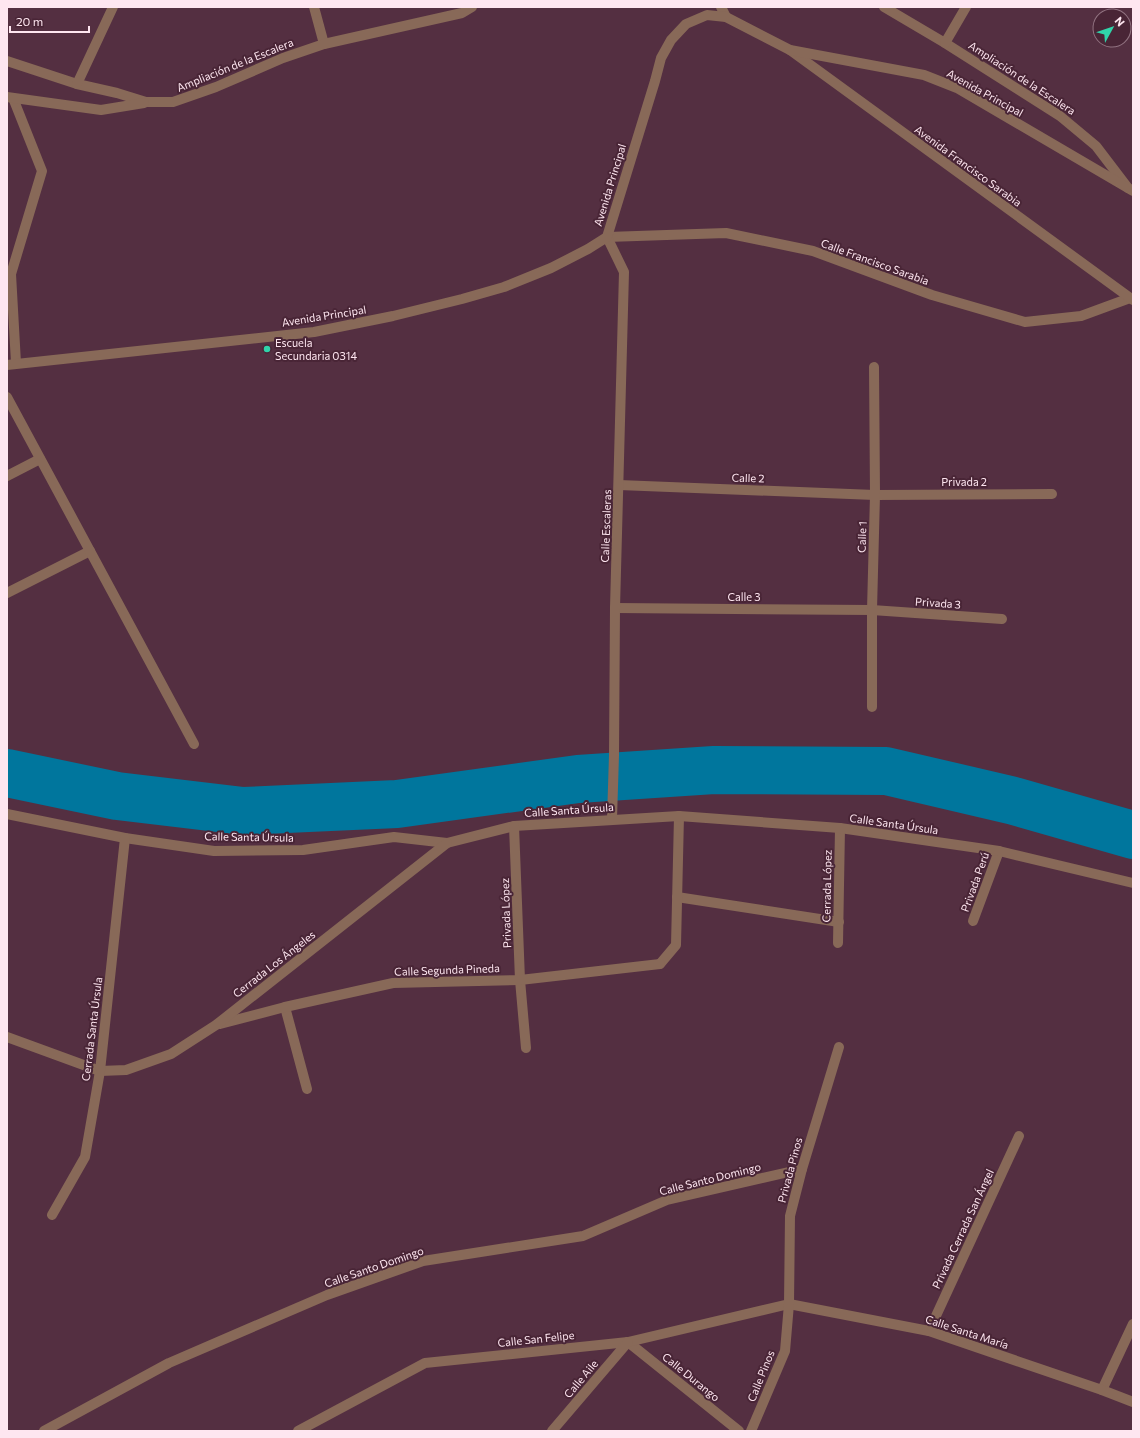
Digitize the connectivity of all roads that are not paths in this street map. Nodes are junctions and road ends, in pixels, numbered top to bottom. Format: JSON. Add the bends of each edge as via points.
{"nodes":[{"id":1,"x":113,"y":7,"type":"edge"},
{"id":2,"x":314,"y":7,"type":"edge"},
{"id":3,"x":472,"y":7,"type":"edge"},
{"id":4,"x":721,"y":7,"type":"edge"},
{"id":5,"x":884,"y":7,"type":"edge"},
{"id":6,"x":966,"y":7,"type":"edge"},
{"id":7,"x":726,"y":17,"type":"junction"},
{"id":8,"x":945,"y":43,"type":"junction"},
{"id":9,"x":324,"y":44,"type":"junction"},
{"id":10,"x":790,"y":50,"type":"junction"},
{"id":11,"x":7,"y":61,"type":"edge"},
{"id":12,"x":77,"y":84,"type":"junction"},
{"id":13,"x":10,"y":97,"type":"edge"},
{"id":14,"x":146,"y":102,"type":"junction"},
{"id":15,"x":1131,"y":190,"type":"edge"},
{"id":16,"x":607,"y":237,"type":"junction"},
{"id":17,"x":1131,"y":299,"type":"edge"},
{"id":18,"x":12,"y":364,"type":"edge"},
{"id":19,"x":874,"y":367,"type":"dead end"},
{"id":20,"x":7,"y":397,"type":"edge"},
{"id":21,"x":40,"y":459,"type":"junction"},
{"id":22,"x":7,"y":476,"type":"edge"},
{"id":23,"x":619,"y":485,"type":"junction"},
{"id":24,"x":1052,"y":494,"type":"dead end"},
{"id":25,"x":875,"y":495,"type":"junction"},
{"id":26,"x":90,"y":551,"type":"junction"},
{"id":27,"x":7,"y":593,"type":"edge"},
{"id":28,"x":615,"y":608,"type":"junction"},
{"id":29,"x":872,"y":610,"type":"junction"},
{"id":30,"x":1002,"y":619,"type":"dead end"},
{"id":31,"x":872,"y":707,"type":"dead end"},
{"id":32,"x":194,"y":744,"type":"dead end"},
{"id":33,"x":7,"y":814,"type":"edge"},
{"id":34,"x":679,"y":816,"type":"junction"},
{"id":35,"x":612,"y":819,"type":"junction"},
{"id":36,"x":514,"y":826,"type":"junction"},
{"id":37,"x":840,"y":828,"type":"junction"},
{"id":38,"x":125,"y":838,"type":"junction"},
{"id":39,"x":447,"y":843,"type":"junction"},
{"id":40,"x":999,"y":850,"type":"junction"},
{"id":41,"x":1133,"y":883,"type":"edge"},
{"id":42,"x":677,"y":897,"type":"junction"},
{"id":43,"x":973,"y":921,"type":"dead end"},
{"id":44,"x":839,"y":922,"type":"junction"},
{"id":45,"x":838,"y":943,"type":"dead end"},
{"id":46,"x":520,"y":980,"type":"junction"},
{"id":47,"x":285,"y":1007,"type":"junction"},
{"id":48,"x":216,"y":1026,"type":"junction"},
{"id":49,"x":7,"y":1037,"type":"edge"},
{"id":50,"x":839,"y":1047,"type":"dead end"},
{"id":51,"x":526,"y":1048,"type":"dead end"},
{"id":52,"x":100,"y":1071,"type":"junction"},
{"id":53,"x":307,"y":1089,"type":"dead end"},
{"id":54,"x":1019,"y":1136,"type":"dead end"},
{"id":55,"x":802,"y":1169,"type":"junction"},
{"id":56,"x":52,"y":1215,"type":"dead end"},
{"id":57,"x":789,"y":1304,"type":"junction"},
{"id":58,"x":1133,"y":1324,"type":"edge"},
{"id":59,"x":929,"y":1331,"type":"junction"},
{"id":60,"x":628,"y":1342,"type":"junction"},
{"id":61,"x":1102,"y":1390,"type":"junction"},
{"id":62,"x":1133,"y":1402,"type":"edge"},
{"id":63,"x":44,"y":1431,"type":"edge"},
{"id":64,"x":298,"y":1431,"type":"edge"},
{"id":65,"x":552,"y":1431,"type":"edge"},
{"id":66,"x":739,"y":1431,"type":"edge"},
{"id":67,"x":751,"y":1431,"type":"edge"}],
"edges":[{"from":1,"to":12,"type":"street"},
{"from":2,"to":9,"type":"street"},
{"from":3,"to":9,"type":"street","name":"Ampliación de la Escalera","via":[[462,13]]},
{"from":4,"to":7,"type":"street"},
{"from":5,"to":8,"type":"street","name":"Ampliación de la Escalera"},
{"from":6,"to":8,"type":"street"},
{"from":7,"to":10,"type":"street","name":"Avenida Principal"},
{"from":7,"to":16,"type":"street","name":"Avenida Principal","via":[[706,15],[686,24],[671,40],[662,58]]},
{"from":8,"to":15,"type":"street","name":"Ampliación de la Escalera","via":[[1060,116],[1096,146]]},
{"from":9,"to":14,"type":"street","name":"Ampliación de la Escalera","via":[[173,102]]},
{"from":10,"to":15,"type":"street","name":"Avenida Principal","via":[[924,75],[957,88]]},
{"from":10,"to":17,"type":"street","name":"Avenida Francisco Sarabia"},
{"from":11,"to":12,"type":"street","name":"Ampliación de la Escalera"},
{"from":12,"to":14,"type":"street","name":"Ampliación de la Escalera"},
{"from":13,"to":14,"type":"street","via":[[101,110]]},
{"from":13,"to":18,"type":"street","via":[[42,171],[11,274]]},
{"from":16,"to":17,"type":"street","name":"Calle Francisco Sarabia","via":[[726,232],[812,252],[932,295],[1025,322],[1081,316]]},
{"from":16,"to":18,"type":"street","name":"Avenida Principal","via":[[551,268],[504,287],[393,316],[314,332]]},
{"from":16,"to":23,"type":"street","name":"Calle Escaleras","via":[[624,272]]},
{"from":19,"to":25,"type":"street","name":"Calle 1"},
{"from":20,"to":21,"type":"street"},
{"from":21,"to":22,"type":"street"},
{"from":21,"to":26,"type":"street"},
{"from":23,"to":25,"type":"street","name":"Calle 2"},
{"from":23,"to":28,"type":"street","name":"Calle Escaleras"},
{"from":24,"to":25,"type":"street","name":"Privada 2"},
{"from":25,"to":29,"type":"street","name":"Calle 1"},
{"from":26,"to":27,"type":"street"},
{"from":26,"to":32,"type":"street"},
{"from":28,"to":29,"type":"street","name":"Calle 3"},
{"from":28,"to":35,"type":"street","name":"Calle Escaleras"},
{"from":29,"to":30,"type":"street","name":"Privada 3"},
{"from":29,"to":31,"type":"street","name":"Calle 1"},
{"from":33,"to":38,"type":"street","name":"Calle Santa Úrsula"},
{"from":34,"to":35,"type":"street","name":"Calle Santa Úrsula"},
{"from":34,"to":37,"type":"street","name":"Calle Santa Úrsula"},
{"from":34,"to":42,"type":"street"},
{"from":35,"to":36,"type":"street","name":"Calle Santa Úrsula"},
{"from":36,"to":39,"type":"street","name":"Calle Santa Úrsula"},
{"from":36,"to":46,"type":"street","name":"Privada López"},
{"from":37,"to":40,"type":"street","name":"Calle Santa Úrsula"},
{"from":37,"to":44,"type":"street","name":"Cerrada López"},
{"from":38,"to":39,"type":"street","name":"Calle Santa Úrsula","via":[[214,851],[304,850],[394,837]]},
{"from":38,"to":52,"type":"street","name":"Cerrada Santa Úrsula"},
{"from":39,"to":48,"type":"street","name":"Cerrada Los Ángeles"},
{"from":40,"to":41,"type":"street","name":"Calle Santa Úrsula"},
{"from":40,"to":43,"type":"street","name":"Privada Perú"},
{"from":42,"to":44,"type":"street"},
{"from":42,"to":46,"type":"street","name":"Calle Segunda Pineda","via":[[676,945],[660,964]]},
{"from":44,"to":45,"type":"street","name":"Cerrada López"},
{"from":46,"to":47,"type":"street","name":"Calle Segunda Pineda","via":[[393,983]]},
{"from":46,"to":51,"type":"street","name":"Privada López"},
{"from":47,"to":48,"type":"street","name":"Calle Segunda Pineda"},
{"from":47,"to":53,"type":"street"},
{"from":48,"to":52,"type":"street","name":"Cerrada Los Ángeles","via":[[171,1054],[126,1070]]},
{"from":49,"to":52,"type":"street"},
{"from":50,"to":55,"type":"street","name":"Privada Pinos"},
{"from":52,"to":56,"type":"street","name":"Cerrada Santa Úrsula","via":[[85,1156]]},
{"from":54,"to":59,"type":"street","name":"Privada Cerrada San Ángel"},
{"from":55,"to":57,"type":"street","name":"Privada Pinos","via":[[790,1216]]},
{"from":55,"to":63,"type":"street","name":"Calle Santo Domingo","via":[[667,1200],[583,1236],[423,1261],[327,1295],[169,1363]]},
{"from":57,"to":59,"type":"street","name":"Calle Santa María"},
{"from":57,"to":60,"type":"street","name":"Calle San Felipe"},
{"from":57,"to":67,"type":"street","name":"Calle Pinos","via":[[785,1351]]},
{"from":58,"to":61,"type":"street"},
{"from":59,"to":61,"type":"street","name":"Calle Santa María"},
{"from":60,"to":64,"type":"street","name":"Calle San Felipe","via":[[424,1363]]},
{"from":60,"to":65,"type":"street","name":"Calle Aile"},
{"from":60,"to":66,"type":"street","name":"Calle Durango"},
{"from":61,"to":62,"type":"street","name":"Calle Santa María"}]}
